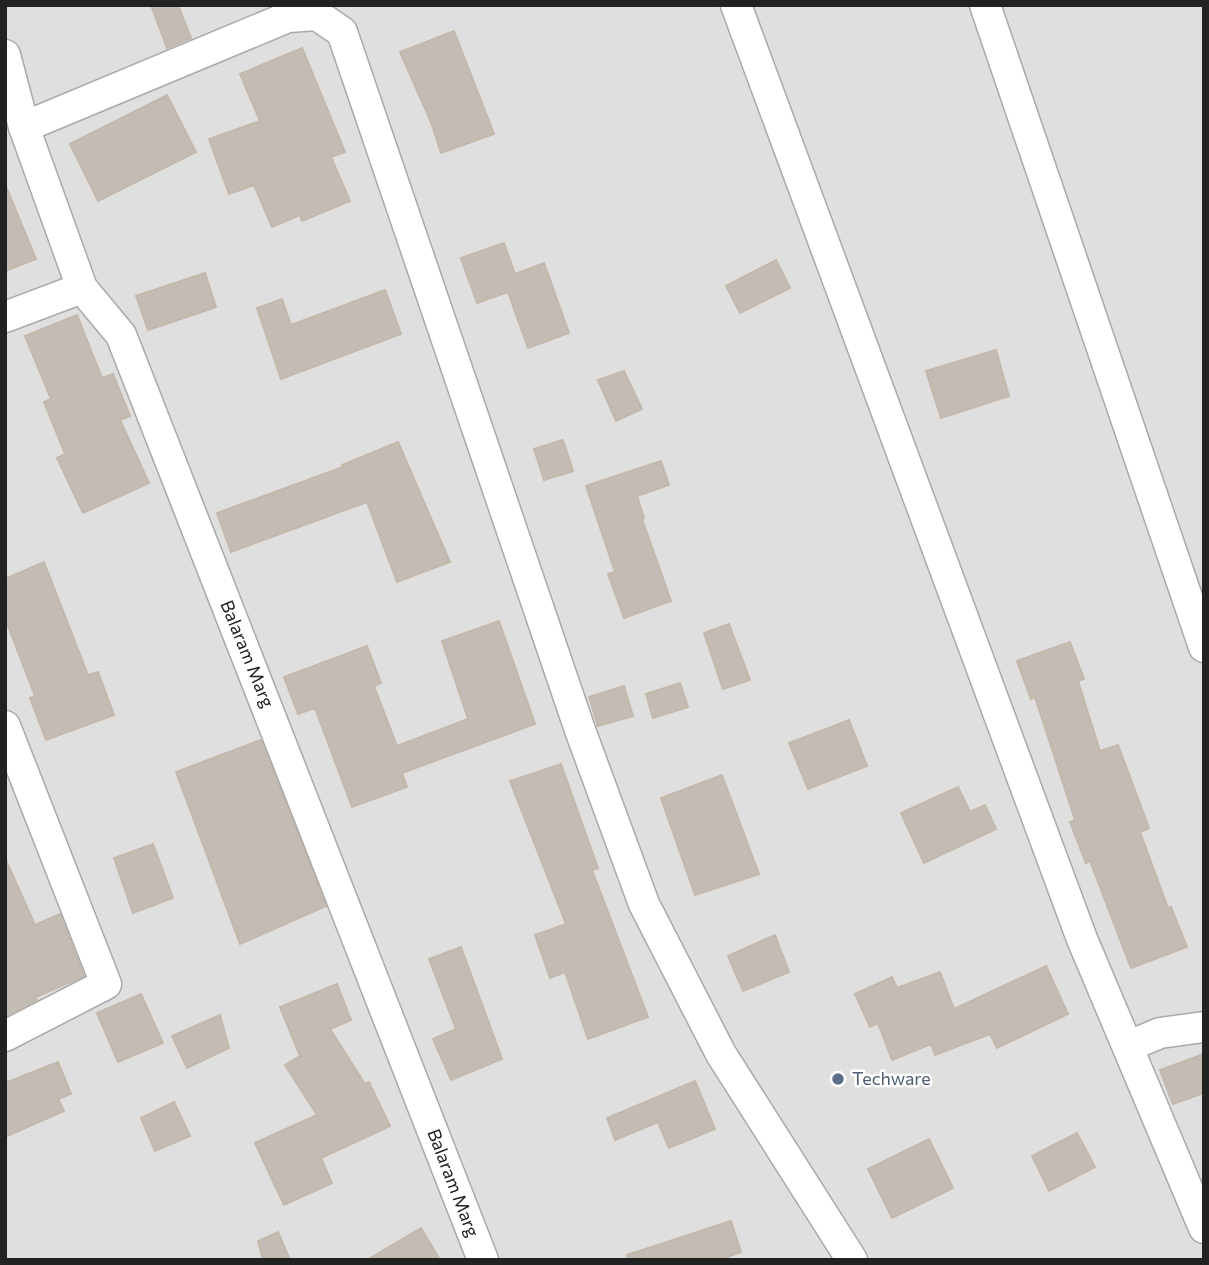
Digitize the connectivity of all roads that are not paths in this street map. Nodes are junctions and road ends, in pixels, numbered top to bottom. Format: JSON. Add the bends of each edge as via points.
{"nodes":[{"id":1,"x":736,"y":5,"type":"edge"},
{"id":2,"x":985,"y":5,"type":"edge"},
{"id":3,"x":5,"y":55,"type":"edge"},
{"id":4,"x":24,"y":127,"type":"junction"},
{"id":5,"x":82,"y":288,"type":"junction"},
{"id":6,"x":5,"y":317,"type":"edge"},
{"id":7,"x":1204,"y":647,"type":"edge"},
{"id":8,"x":5,"y":726,"type":"edge"},
{"id":9,"x":1204,"y":1027,"type":"edge"},
{"id":10,"x":5,"y":1036,"type":"edge"},
{"id":11,"x":1129,"y":1046,"type":"junction"},
{"id":12,"x":1204,"y":1228,"type":"edge"},
{"id":13,"x":483,"y":1260,"type":"edge"},
{"id":14,"x":852,"y":1260,"type":"edge"}],
"edges":[{"from":1,"to":11,"type":"street","via":[[1082,939]]},
{"from":2,"to":7,"type":"street"},
{"from":3,"to":4,"type":"street","name":"Balaram Marg"},
{"from":4,"to":5,"type":"street","name":"Balaram Marg"},
{"from":4,"to":14,"type":"street","via":[[288,16],[317,15],[342,32],[575,717],[645,904],[721,1054]]},
{"from":5,"to":6,"type":"street"},
{"from":5,"to":13,"type":"street","name":"Balaram Marg","via":[[121,335]]},
{"from":8,"to":10,"type":"street","via":[[106,984]]},
{"from":9,"to":11,"type":"street","via":[[1160,1033]]},
{"from":11,"to":12,"type":"street"}]}
